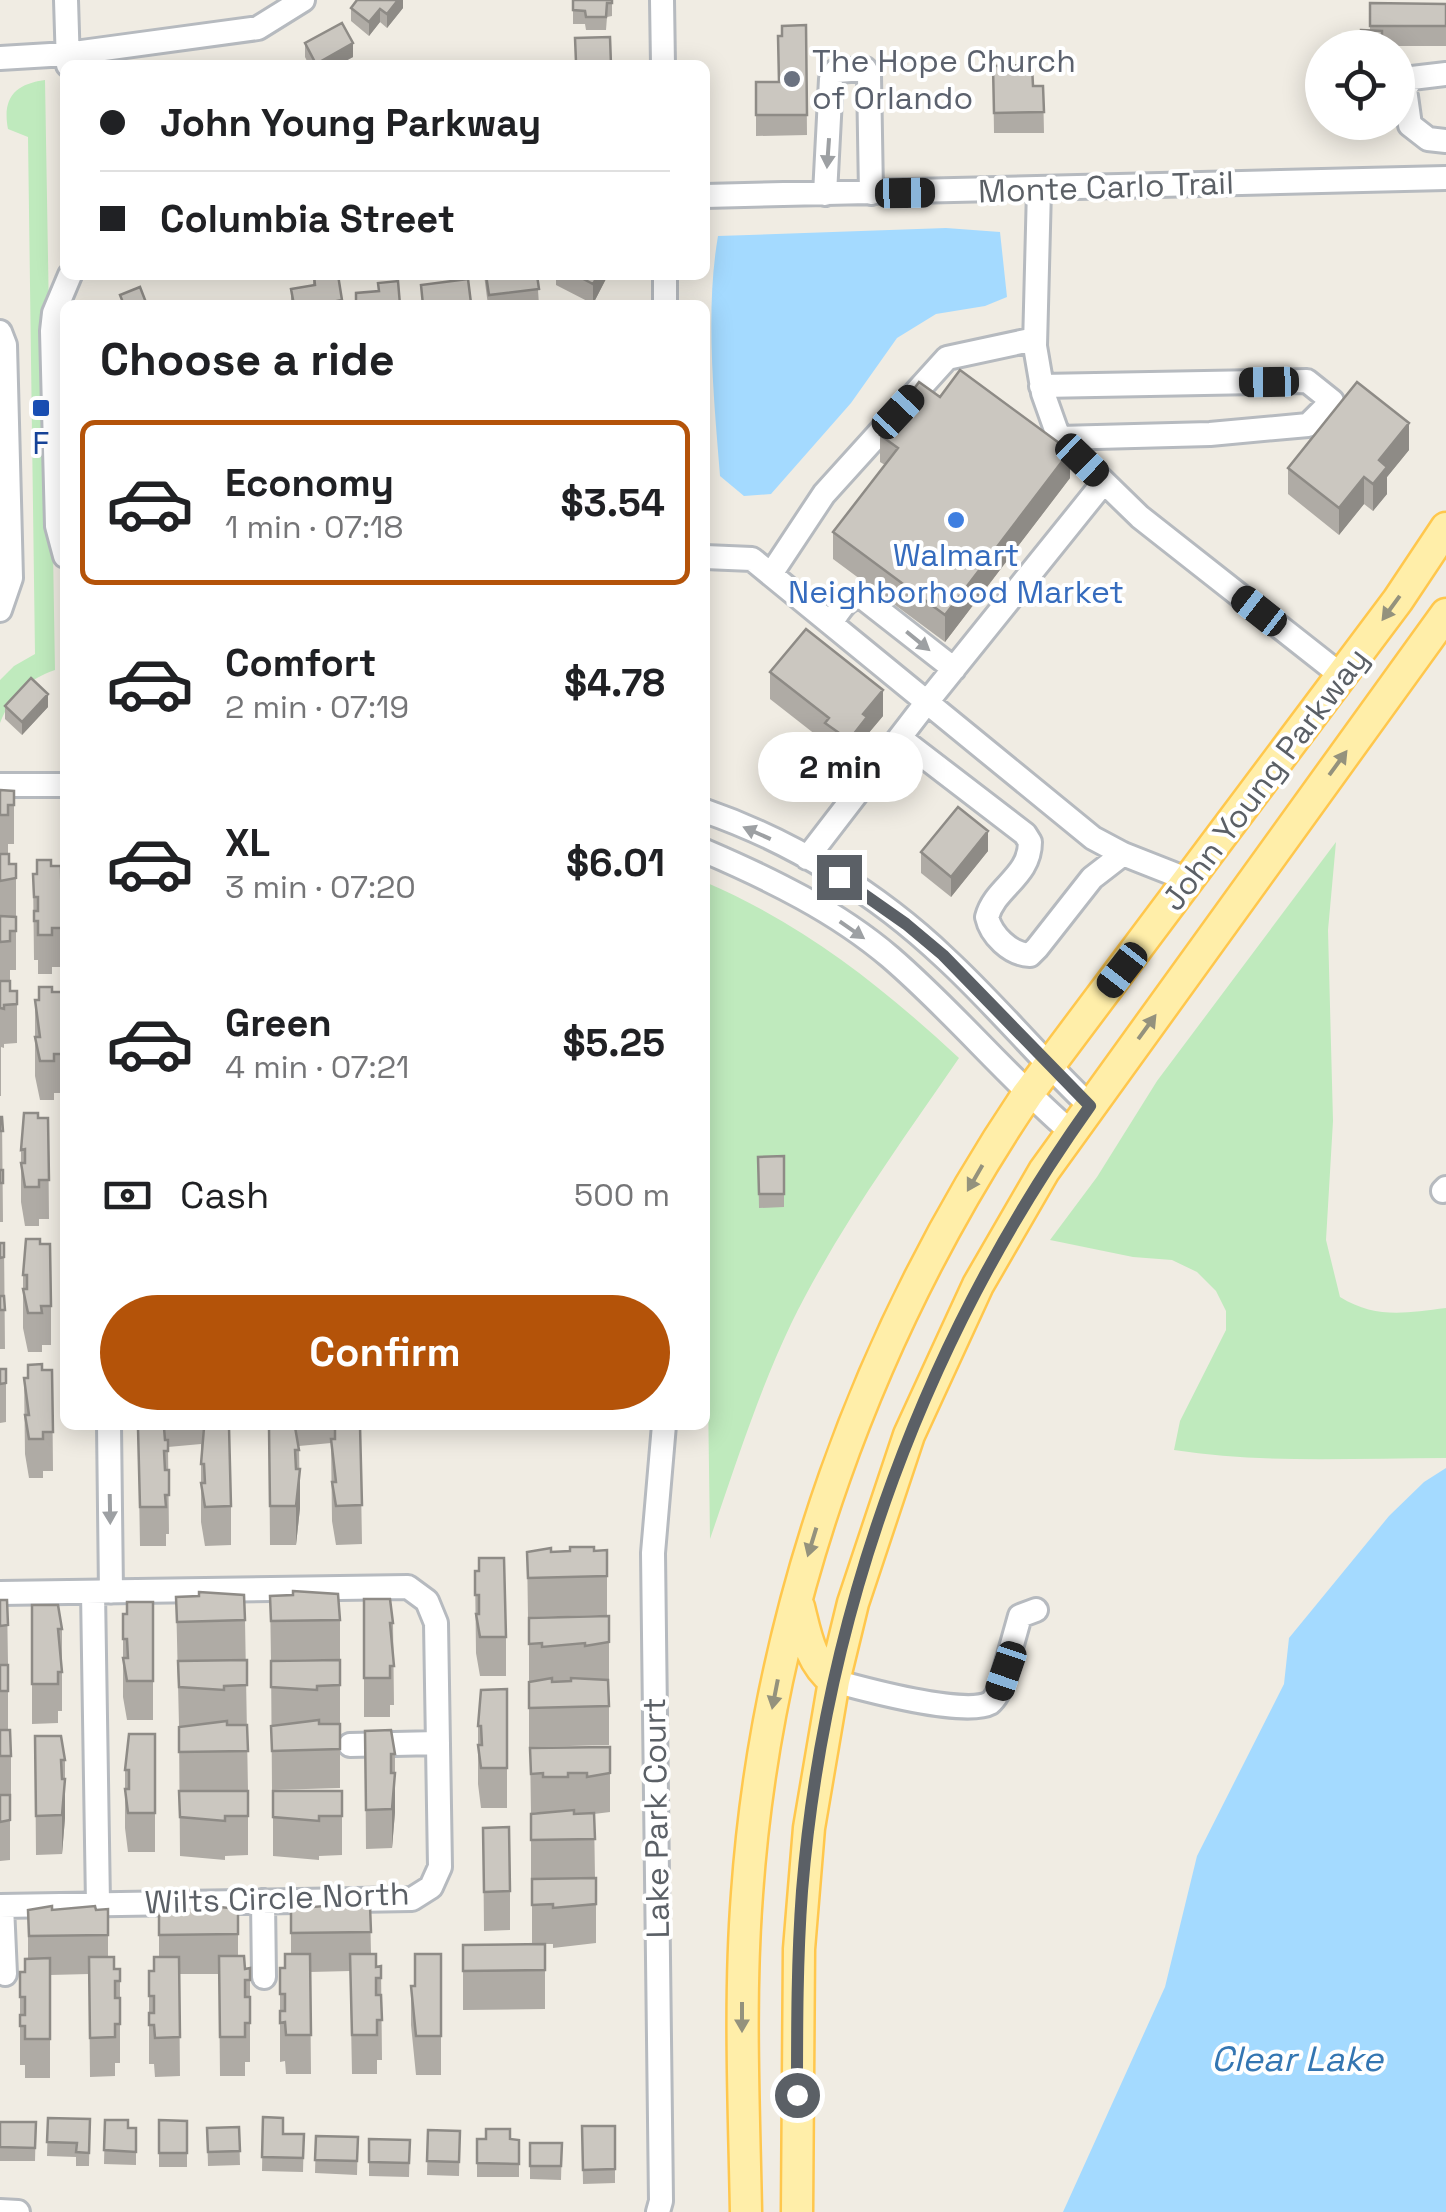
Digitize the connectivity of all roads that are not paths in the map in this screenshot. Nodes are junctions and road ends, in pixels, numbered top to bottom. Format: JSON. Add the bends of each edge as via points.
{"nodes":[{"id":1,"x":66,"y":0,"type":"edge"},
{"id":2,"x":302,"y":0,"type":"edge"},
{"id":3,"x":662,"y":0,"type":"edge"},
{"id":4,"x":0,"y":58,"type":"edge"},
{"id":5,"x":68,"y":60,"type":"edge"},
{"id":6,"x":663,"y":60,"type":"edge"},
{"id":7,"x":1446,"y":74,"type":"edge"},
{"id":8,"x":1446,"y":141,"type":"edge"},
{"id":9,"x":1446,"y":178,"type":"edge"},
{"id":10,"x":1039,"y":190,"type":"junction"},
{"id":11,"x":826,"y":194,"type":"junction"},
{"id":12,"x":871,"y":194,"type":"junction"},
{"id":13,"x":710,"y":196,"type":"edge"},
{"id":14,"x":60,"y":300,"type":"edge"},
{"id":15,"x":0,"y":332,"type":"edge"},
{"id":16,"x":1035,"y":339,"type":"junction"},
{"id":17,"x":1042,"y":386,"type":"junction"},
{"id":18,"x":1059,"y":438,"type":"junction"},
{"id":19,"x":1104,"y":482,"type":"junction"},
{"id":20,"x":1446,"y":528,"type":"edge"},
{"id":21,"x":60,"y":537,"type":"edge"},
{"id":22,"x":710,"y":556,"type":"edge"},
{"id":23,"x":770,"y":574,"type":"junction"},
{"id":24,"x":0,"y":610,"type":"edge"},
{"id":25,"x":1446,"y":614,"type":"edge"},
{"id":26,"x":830,"y":624,"type":"junction"},
{"id":27,"x":954,"y":669,"type":"junction"},
{"id":28,"x":1342,"y":676,"type":"junction"},
{"id":29,"x":927,"y":702,"type":"junction"},
{"id":30,"x":900,"y":738,"type":"junction"},
{"id":31,"x":0,"y":785,"type":"edge"},
{"id":32,"x":60,"y":785,"type":"edge"},
{"id":33,"x":710,"y":813,"type":"edge"},
{"id":34,"x":710,"y":853,"type":"edge"},
{"id":35,"x":1123,"y":854,"type":"junction"},
{"id":36,"x":808,"y":858,"type":"junction"},
{"id":37,"x":1189,"y":880,"type":"junction"},
{"id":38,"x":1048,"y":1066,"type":"junction"},
{"id":39,"x":1027,"y":1095,"type":"junction"},
{"id":40,"x":1090,"y":1106,"type":"junction"},
{"id":41,"x":1071,"y":1132,"type":"junction"},
{"id":42,"x":110,"y":1430,"type":"edge"},
{"id":43,"x":664,"y":1430,"type":"edge"},
{"id":44,"x":102,"y":1592,"type":"junction"},
{"id":45,"x":0,"y":1593,"type":"edge"},
{"id":46,"x":797,"y":1599,"type":"junction"},
{"id":47,"x":1036,"y":1610,"type":"dead end"},
{"id":48,"x":834,"y":1681,"type":"junction"},
{"id":49,"x":438,"y":1742,"type":"junction"},
{"id":50,"x":350,"y":1745,"type":"dead end"},
{"id":51,"x":262,"y":1901,"type":"junction"},
{"id":52,"x":98,"y":1904,"type":"junction"},
{"id":53,"x":1,"y":1906,"type":"edge"},
{"id":54,"x":5,"y":1974,"type":"dead end"},
{"id":55,"x":264,"y":1977,"type":"dead end"},
{"id":56,"x":0,"y":2211,"type":"edge"},
{"id":57,"x":18,"y":2212,"type":"edge"},
{"id":58,"x":658,"y":2212,"type":"edge"},
{"id":59,"x":746,"y":2212,"type":"edge"},
{"id":60,"x":797,"y":2212,"type":"edge"}],
"edges":[{"from":1,"to":5,"type":"street"},
{"from":2,"to":5,"type":"street","via":[[258,28]]},
{"from":3,"to":6,"type":"street"},
{"from":4,"to":5,"type":"street"},
{"from":7,"to":8,"type":"street","via":[[1412,78],[1405,89],[1410,125],[1428,139]]},
{"from":9,"to":10,"type":"street","name":"Monte Carlo Trail"},
{"from":10,"to":12,"type":"street","name":"Monte Carlo Trail"},
{"from":10,"to":16,"type":"street"},
{"from":11,"to":12,"type":"street","name":"Monte Carlo Trail"},
{"from":12,"to":11,"type":"street","one_way":true,"via":[[865,70],[836,71],[830,79]]},
{"from":11,"to":13,"type":"street","name":"Monte Carlo Trail"},
{"from":14,"to":21,"type":"street","via":[[52,331]]},
{"from":15,"to":24,"type":"street","via":[[11,578]]},
{"from":16,"to":17,"type":"street"},
{"from":16,"to":23,"type":"street","via":[[948,358],[824,494]]},
{"from":17,"to":18,"type":"street"},
{"from":17,"to":18,"type":"street","via":[[1307,381],[1332,401],[1308,424]]},
{"from":18,"to":19,"type":"street"},
{"from":19,"to":27,"type":"street"},
{"from":19,"to":28,"type":"street"},
{"from":20,"to":28,"type":"main road","name":"John Young Parkway","one_way":true},
{"from":22,"to":23,"type":"street","via":[[752,559]]},
{"from":23,"to":26,"type":"street"},
{"from":40,"to":25,"type":"main road","name":"John Young Parkway","one_way":true},
{"from":26,"to":27,"type":"street","one_way":true,"via":[[848,601],[862,597]]},
{"from":26,"to":29,"type":"street"},
{"from":27,"to":29,"type":"street"},
{"from":28,"to":37,"type":"main road","name":"John Young Parkway"},
{"from":29,"to":30,"type":"street"},
{"from":29,"to":35,"type":"street","via":[[1093,838]]},
{"from":30,"to":35,"type":"street","via":[[1030,842],[1023,871],[988,917],[999,940],[1022,955],[1038,948],[1092,878]]},
{"from":30,"to":36,"type":"street"},
{"from":31,"to":32,"type":"street"},
{"from":36,"to":33,"type":"street","one_way":true},
{"from":34,"to":39,"type":"street","one_way":true,"via":[[782,886],[887,954]]},
{"from":35,"to":37,"type":"street"},
{"from":36,"to":38,"type":"street","via":[[943,955]]},
{"from":37,"to":38,"type":"main road","name":"John Young Parkway"},
{"from":38,"to":39,"type":"main road","name":"John Young Parkway"},
{"from":38,"to":40,"type":"street"},
{"from":39,"to":41,"type":"street"},
{"from":39,"to":46,"type":"main road","name":"John Young Parkway","one_way":true,"via":[[932,1253],[879,1364],[830,1489]]},
{"from":40,"to":41,"type":"main road","name":"John Young Parkway"},
{"from":41,"to":48,"type":"main road","name":"John Young Parkway","via":[[1014,1220],[939,1365],[880,1517]]},
{"from":42,"to":44,"type":"street","one_way":true},
{"from":43,"to":58,"type":"street","name":"Lake Park Court","via":[[652,1553]]},
{"from":44,"to":45,"type":"street","name":"Wilts Circle North"},
{"from":44,"to":49,"type":"street","name":"Wilts Circle North","via":[[408,1588],[427,1601],[436,1624]]},
{"from":44,"to":52,"type":"street"},
{"from":46,"to":48,"type":"main road","via":[[808,1646]]},
{"from":46,"to":59,"type":"main road","name":"John Young Parkway","one_way":true,"via":[[764,1747],[746,1892]]},
{"from":47,"to":48,"type":"street","via":[[1020,1616],[999,1691],[985,1705],[936,1703]]},
{"from":48,"to":60,"type":"main road","name":"John Young Parkway","via":[[802,1891]]},
{"from":49,"to":50,"type":"street"},
{"from":49,"to":51,"type":"street","name":"Wilts Circle North","via":[[440,1866],[431,1887],[412,1899]]},
{"from":51,"to":52,"type":"street","name":"Wilts Circle North"},
{"from":51,"to":55,"type":"street"},
{"from":52,"to":53,"type":"street","name":"Wilts Circle North"},
{"from":53,"to":54,"type":"street"},
{"from":56,"to":57,"type":"street"}]}
